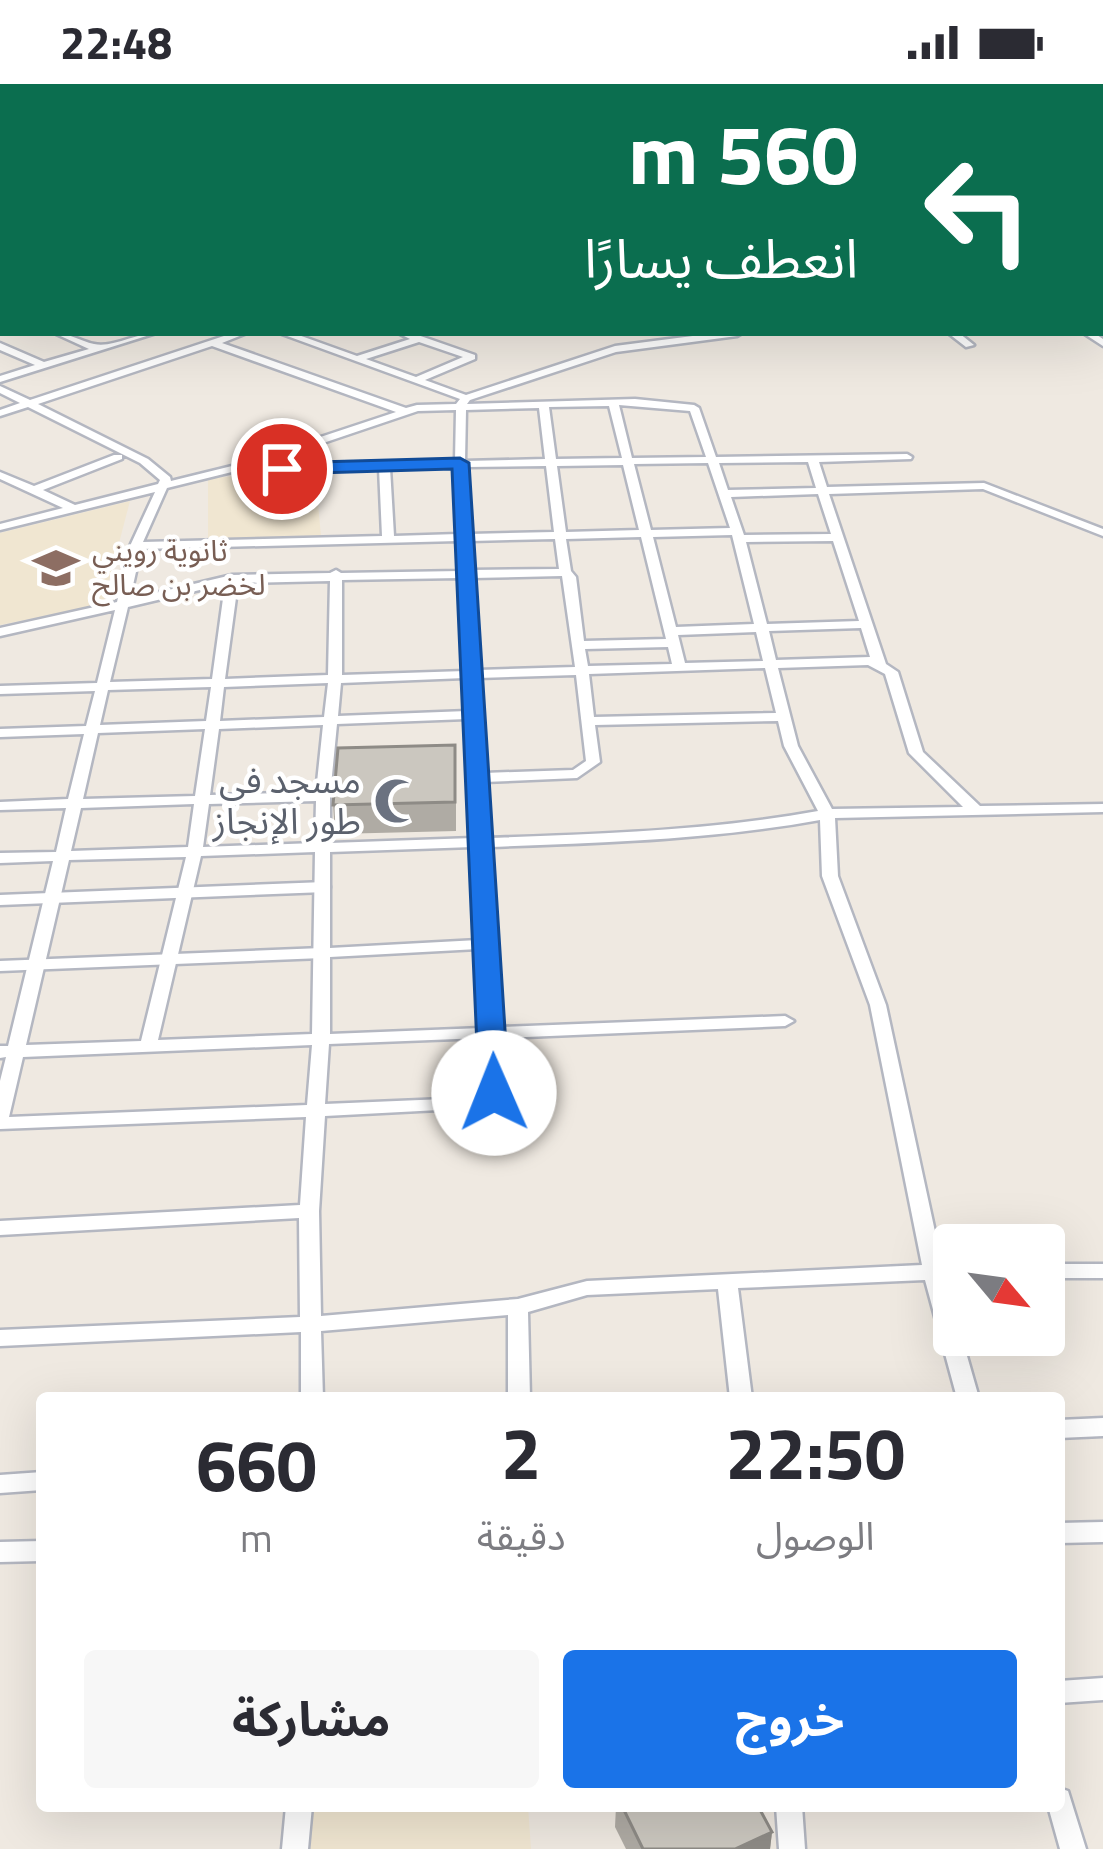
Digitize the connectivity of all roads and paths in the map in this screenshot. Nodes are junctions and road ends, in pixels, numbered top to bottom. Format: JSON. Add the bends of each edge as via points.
{"nodes":[{"id":1,"x":66,"y":336,"type":"edge"},
{"id":2,"x":141,"y":336,"type":"edge"},
{"id":3,"x":200,"y":336,"type":"edge"},
{"id":4,"x":233,"y":336,"type":"edge"},
{"id":5,"x":292,"y":336,"type":"edge"},
{"id":6,"x":411,"y":336,"type":"edge"},
{"id":7,"x":713,"y":336,"type":"edge"},
{"id":8,"x":957,"y":336,"type":"edge"},
{"id":9,"x":419,"y":339,"type":"junction"},
{"id":10,"x":125,"y":341,"type":"junction"},
{"id":11,"x":215,"y":342,"type":"junction"},
{"id":12,"x":969,"y":345,"type":"dead end"},
{"id":13,"x":1,"y":347,"type":"edge"},
{"id":14,"x":99,"y":349,"type":"junction"},
{"id":15,"x":168,"y":357,"type":"junction"},
{"id":16,"x":356,"y":359,"type":"junction"},
{"id":17,"x":44,"y":366,"type":"junction"},
{"id":18,"x":0,"y":379,"type":"edge"},
{"id":19,"x":416,"y":381,"type":"junction"},
{"id":20,"x":0,"y":393,"type":"edge"},
{"id":21,"x":464,"y":401,"type":"junction"},
{"id":22,"x":613,"y":402,"type":"junction"},
{"id":23,"x":543,"y":403,"type":"junction"},
{"id":24,"x":26,"y":404,"type":"junction"},
{"id":25,"x":405,"y":411,"type":"junction"},
{"id":26,"x":0,"y":413,"type":"edge"},
{"id":27,"x":118,"y":457,"type":"junction"},
{"id":28,"x":907,"y":457,"type":"dead end"},
{"id":29,"x":710,"y":458,"type":"junction"},
{"id":30,"x":812,"y":458,"type":"junction"},
{"id":31,"x":628,"y":459,"type":"junction"},
{"id":32,"x":551,"y":461,"type":"junction"},
{"id":33,"x":460,"y":463,"type":"junction"},
{"id":34,"x":384,"y":465,"type":"junction"},
{"id":35,"x":241,"y":466,"type":"junction"},
{"id":36,"x":0,"y":475,"type":"edge"},
{"id":37,"x":977,"y":486,"type":"junction"},
{"id":38,"x":159,"y":487,"type":"junction"},
{"id":39,"x":36,"y":489,"type":"junction"},
{"id":40,"x":824,"y":493,"type":"junction"},
{"id":41,"x":723,"y":494,"type":"junction"},
{"id":42,"x":73,"y":508,"type":"junction"},
{"id":43,"x":0,"y":527,"type":"edge"},
{"id":44,"x":647,"y":533,"type":"junction"},
{"id":45,"x":1103,"y":533,"type":"edge"},
{"id":46,"x":738,"y":535,"type":"junction"},
{"id":47,"x":562,"y":536,"type":"junction"},
{"id":48,"x":838,"y":537,"type":"junction"},
{"id":49,"x":467,"y":538,"type":"junction"},
{"id":50,"x":388,"y":540,"type":"junction"},
{"id":51,"x":1103,"y":544,"type":"edge"},
{"id":52,"x":136,"y":546,"type":"junction"},
{"id":53,"x":565,"y":572,"type":"junction"},
{"id":54,"x":470,"y":573,"type":"junction"},
{"id":55,"x":336,"y":574,"type":"junction"},
{"id":56,"x":232,"y":579,"type":"junction"},
{"id":57,"x":122,"y":605,"type":"junction"},
{"id":58,"x":867,"y":625,"type":"junction"},
{"id":59,"x":764,"y":629,"type":"junction"},
{"id":60,"x":0,"y":632,"type":"edge"},
{"id":61,"x":672,"y":637,"type":"junction"},
{"id":62,"x":580,"y":645,"type":"junction"},
{"id":63,"x":879,"y":664,"type":"junction"},
{"id":64,"x":773,"y":666,"type":"junction"},
{"id":65,"x":680,"y":670,"type":"junction"},
{"id":66,"x":584,"y":673,"type":"junction"},
{"id":67,"x":471,"y":676,"type":"junction"},
{"id":68,"x":335,"y":678,"type":"junction"},
{"id":69,"x":219,"y":682,"type":"junction"},
{"id":70,"x":103,"y":686,"type":"junction"},
{"id":71,"x":0,"y":690,"type":"edge"},
{"id":72,"x":474,"y":715,"type":"junction"},
{"id":73,"x":784,"y":717,"type":"junction"},
{"id":74,"x":331,"y":719,"type":"junction"},
{"id":75,"x":589,"y":721,"type":"junction"},
{"id":76,"x":213,"y":724,"type":"junction"},
{"id":77,"x":93,"y":729,"type":"junction"},
{"id":78,"x":0,"y":733,"type":"edge"},
{"id":79,"x":456,"y":764,"type":"edge"},
{"id":80,"x":347,"y":767,"type":"edge"},
{"id":81,"x":326,"y":768,"type":"junction"},
{"id":82,"x":478,"y":771,"type":"junction"},
{"id":83,"x":323,"y":796,"type":"junction"},
{"id":84,"x":202,"y":800,"type":"junction"},
{"id":85,"x":75,"y":803,"type":"junction"},
{"id":86,"x":0,"y":806,"type":"edge"},
{"id":87,"x":1103,"y":808,"type":"edge"},
{"id":88,"x":975,"y":810,"type":"junction"},
{"id":89,"x":827,"y":814,"type":"junction"},
{"id":90,"x":483,"y":840,"type":"junction"},
{"id":91,"x":322,"y":846,"type":"junction"},
{"id":92,"x":195,"y":850,"type":"junction"},
{"id":93,"x":63,"y":855,"type":"junction"},
{"id":94,"x":0,"y":858,"type":"edge"},
{"id":95,"x":326,"y":887,"type":"junction"},
{"id":96,"x":182,"y":892,"type":"junction"},
{"id":97,"x":52,"y":898,"type":"junction"},
{"id":98,"x":0,"y":900,"type":"edge"},
{"id":99,"x":489,"y":944,"type":"junction"},
{"id":100,"x":322,"y":953,"type":"junction"},
{"id":101,"x":166,"y":959,"type":"junction"},
{"id":102,"x":37,"y":965,"type":"junction"},
{"id":103,"x":0,"y":966,"type":"edge"},
{"id":104,"x":784,"y":1021,"type":"dead end"},
{"id":105,"x":493,"y":1031,"type":"junction"},
{"id":106,"x":321,"y":1038,"type":"junction"},
{"id":107,"x":148,"y":1046,"type":"junction"},
{"id":108,"x":8,"y":1052,"type":"edge"},
{"id":109,"x":316,"y":1113,"type":"junction"},
{"id":110,"x":0,"y":1121,"type":"edge"},
{"id":111,"x":309,"y":1211,"type":"junction"},
{"id":112,"x":933,"y":1227,"type":"edge"},
{"id":113,"x":0,"y":1228,"type":"edge"},
{"id":114,"x":1065,"y":1271,"type":"edge"},
{"id":115,"x":1103,"y":1271,"type":"edge"},
{"id":116,"x":933,"y":1272,"type":"edge"},
{"id":117,"x":727,"y":1281,"type":"junction"},
{"id":118,"x":518,"y":1307,"type":"junction"},
{"id":119,"x":312,"y":1324,"type":"junction"},
{"id":120,"x":0,"y":1338,"type":"edge"},
{"id":121,"x":960,"y":1356,"type":"edge"},
{"id":122,"x":311,"y":1392,"type":"edge"},
{"id":123,"x":519,"y":1392,"type":"edge"},
{"id":124,"x":740,"y":1392,"type":"edge"},
{"id":125,"x":967,"y":1392,"type":"edge"},
{"id":126,"x":1103,"y":1427,"type":"edge"},
{"id":127,"x":1065,"y":1430,"type":"edge"},
{"id":128,"x":36,"y":1481,"type":"edge"},
{"id":129,"x":0,"y":1484,"type":"edge"},
{"id":130,"x":1103,"y":1532,"type":"edge"},
{"id":131,"x":1065,"y":1533,"type":"edge"},
{"id":132,"x":36,"y":1551,"type":"edge"},
{"id":133,"x":0,"y":1552,"type":"edge"},
{"id":134,"x":1103,"y":1689,"type":"edge"},
{"id":135,"x":1065,"y":1692,"type":"edge"},
{"id":136,"x":298,"y":1812,"type":"edge"},
{"id":137,"x":789,"y":1812,"type":"edge"},
{"id":138,"x":1062,"y":1812,"type":"edge"},
{"id":139,"x":295,"y":1849,"type":"edge"},
{"id":140,"x":792,"y":1849,"type":"edge"},
{"id":141,"x":1072,"y":1849,"type":"edge"}],
"edges":[{"from":1,"to":14,"type":"street"},
{"from":2,"to":10,"type":"street"},
{"from":3,"to":11,"type":"street"},
{"from":4,"to":11,"type":"street"},
{"from":5,"to":16,"type":"street"},
{"from":6,"to":9,"type":"street"},
{"from":7,"to":21,"type":"street","via":[[615,349]]},
{"from":8,"to":12,"type":"street"},
{"from":9,"to":16,"type":"street"},
{"from":9,"to":19,"type":"street","via":[[472,359]]},
{"from":10,"to":14,"type":"street"},
{"from":10,"to":15,"type":"street"},
{"from":11,"to":15,"type":"street"},
{"from":11,"to":25,"type":"street"},
{"from":13,"to":17,"type":"street"},
{"from":14,"to":17,"type":"street"},
{"from":15,"to":24,"type":"street"},
{"from":16,"to":19,"type":"street"},
{"from":17,"to":18,"type":"street"},
{"from":19,"to":21,"type":"street"},
{"from":20,"to":24,"type":"street"},
{"from":21,"to":23,"type":"street"},
{"from":21,"to":25,"type":"street"},
{"from":21,"to":33,"type":"street"},
{"from":22,"to":23,"type":"street"},
{"from":22,"to":29,"type":"street","via":[[691,406]]},
{"from":22,"to":31,"type":"street"},
{"from":23,"to":32,"type":"street"},
{"from":24,"to":26,"type":"street"},
{"from":24,"to":27,"type":"street"},
{"from":24,"to":38,"type":"street","via":[[144,460],[164,474]]},
{"from":25,"to":35,"type":"street"},
{"from":27,"to":38,"type":"street"},
{"from":27,"to":39,"type":"street"},
{"from":28,"to":30,"type":"street"},
{"from":29,"to":30,"type":"street"},
{"from":29,"to":31,"type":"street"},
{"from":29,"to":41,"type":"street"},
{"from":30,"to":40,"type":"street"},
{"from":31,"to":32,"type":"street"},
{"from":31,"to":44,"type":"street"},
{"from":32,"to":33,"type":"street"},
{"from":32,"to":47,"type":"street"},
{"from":33,"to":34,"type":"street"},
{"from":33,"to":49,"type":"street"},
{"from":34,"to":35,"type":"street"},
{"from":34,"to":50,"type":"street"},
{"from":35,"to":38,"type":"street"},
{"from":36,"to":39,"type":"street"},
{"from":37,"to":40,"type":"street"},
{"from":37,"to":45,"type":"street"},
{"from":37,"to":51,"type":"street"},
{"from":38,"to":42,"type":"street"},
{"from":38,"to":52,"type":"street"},
{"from":39,"to":42,"type":"street"},
{"from":40,"to":41,"type":"street"},
{"from":40,"to":48,"type":"street"},
{"from":41,"to":46,"type":"street"},
{"from":42,"to":43,"type":"street"},
{"from":44,"to":46,"type":"street"},
{"from":44,"to":47,"type":"street"},
{"from":44,"to":61,"type":"street"},
{"from":46,"to":48,"type":"street"},
{"from":46,"to":59,"type":"street"},
{"from":47,"to":49,"type":"street"},
{"from":47,"to":53,"type":"street"},
{"from":48,"to":58,"type":"street"},
{"from":49,"to":50,"type":"street"},
{"from":49,"to":54,"type":"street"},
{"from":50,"to":52,"type":"street"},
{"from":52,"to":57,"type":"street"},
{"from":53,"to":54,"type":"street"},
{"from":53,"to":62,"type":"street"},
{"from":54,"to":55,"type":"street"},
{"from":54,"to":67,"type":"street"},
{"from":55,"to":56,"type":"street"},
{"from":55,"to":68,"type":"street"},
{"from":56,"to":57,"type":"street"},
{"from":56,"to":69,"type":"street"},
{"from":57,"to":60,"type":"street"},
{"from":57,"to":70,"type":"street"},
{"from":58,"to":59,"type":"street"},
{"from":58,"to":63,"type":"street"},
{"from":59,"to":61,"type":"street"},
{"from":59,"to":64,"type":"street"},
{"from":61,"to":62,"type":"street"},
{"from":61,"to":65,"type":"street"},
{"from":62,"to":66,"type":"street"},
{"from":63,"to":64,"type":"street"},
{"from":63,"to":88,"type":"street","via":[[891,672],[916,752]]},
{"from":64,"to":65,"type":"street"},
{"from":64,"to":73,"type":"street"},
{"from":65,"to":66,"type":"street"},
{"from":66,"to":67,"type":"street"},
{"from":66,"to":75,"type":"street"},
{"from":67,"to":68,"type":"street"},
{"from":67,"to":72,"type":"street"},
{"from":68,"to":69,"type":"street"},
{"from":68,"to":74,"type":"street"},
{"from":69,"to":70,"type":"street"},
{"from":69,"to":76,"type":"street"},
{"from":70,"to":71,"type":"street"},
{"from":70,"to":77,"type":"street"},
{"from":72,"to":74,"type":"street"},
{"from":72,"to":82,"type":"street"},
{"from":73,"to":75,"type":"street"},
{"from":73,"to":89,"type":"street","via":[[799,768]]},
{"from":74,"to":76,"type":"street"},
{"from":74,"to":81,"type":"street"},
{"from":75,"to":82,"type":"street","via":[[593,762],[585,772]]},
{"from":76,"to":77,"type":"street"},
{"from":76,"to":84,"type":"street"},
{"from":77,"to":78,"type":"street"},
{"from":77,"to":85,"type":"street"},
{"from":79,"to":82,"type":"street"},
{"from":80,"to":81,"type":"street"},
{"from":81,"to":83,"type":"street"},
{"from":82,"to":90,"type":"street"},
{"from":83,"to":84,"type":"street"},
{"from":83,"to":91,"type":"street"},
{"from":84,"to":85,"type":"street"},
{"from":84,"to":92,"type":"street"},
{"from":85,"to":86,"type":"street"},
{"from":85,"to":93,"type":"street"},
{"from":87,"to":88,"type":"street"},
{"from":88,"to":89,"type":"street"},
{"from":89,"to":90,"type":"street","via":[[698,834]]},
{"from":89,"to":112,"type":"street","via":[[830,876],[878,1005]]},
{"from":90,"to":91,"type":"street"},
{"from":90,"to":99,"type":"street"},
{"from":91,"to":92,"type":"street"},
{"from":91,"to":95,"type":"street"},
{"from":92,"to":93,"type":"street"},
{"from":92,"to":96,"type":"street"},
{"from":93,"to":94,"type":"street"},
{"from":93,"to":97,"type":"street"},
{"from":95,"to":96,"type":"street"},
{"from":95,"to":100,"type":"street"},
{"from":96,"to":97,"type":"street"},
{"from":96,"to":101,"type":"street"},
{"from":97,"to":98,"type":"street"},
{"from":97,"to":102,"type":"street"},
{"from":99,"to":100,"type":"street"},
{"from":99,"to":105,"type":"street"},
{"from":100,"to":101,"type":"street"},
{"from":100,"to":106,"type":"street"},
{"from":101,"to":102,"type":"street"},
{"from":101,"to":107,"type":"street"},
{"from":102,"to":103,"type":"street"},
{"from":102,"to":108,"type":"street"},
{"from":104,"to":105,"type":"street"},
{"from":105,"to":106,"type":"street"},
{"from":105,"to":109,"type":"street","via":[[490,1098]]},
{"from":106,"to":107,"type":"street"},
{"from":106,"to":109,"type":"street"},
{"from":107,"to":108,"type":"street"},
{"from":108,"to":110,"type":"street"},
{"from":109,"to":110,"type":"street"},
{"from":109,"to":111,"type":"street"},
{"from":111,"to":113,"type":"street"},
{"from":111,"to":119,"type":"street"},
{"from":114,"to":115,"type":"street"},
{"from":116,"to":117,"type":"street"},
{"from":117,"to":118,"type":"street","via":[[586,1288]]},
{"from":117,"to":124,"type":"street"},
{"from":118,"to":119,"type":"street"},
{"from":118,"to":123,"type":"street"},
{"from":119,"to":120,"type":"street"},
{"from":119,"to":122,"type":"street"},
{"from":121,"to":125,"type":"street"},
{"from":126,"to":127,"type":"street"},
{"from":128,"to":129,"type":"street"},
{"from":130,"to":131,"type":"street"},
{"from":132,"to":133,"type":"street"},
{"from":134,"to":135,"type":"street"},
{"from":136,"to":139,"type":"street"},
{"from":137,"to":140,"type":"street"},
{"from":138,"to":141,"type":"street"}]}
